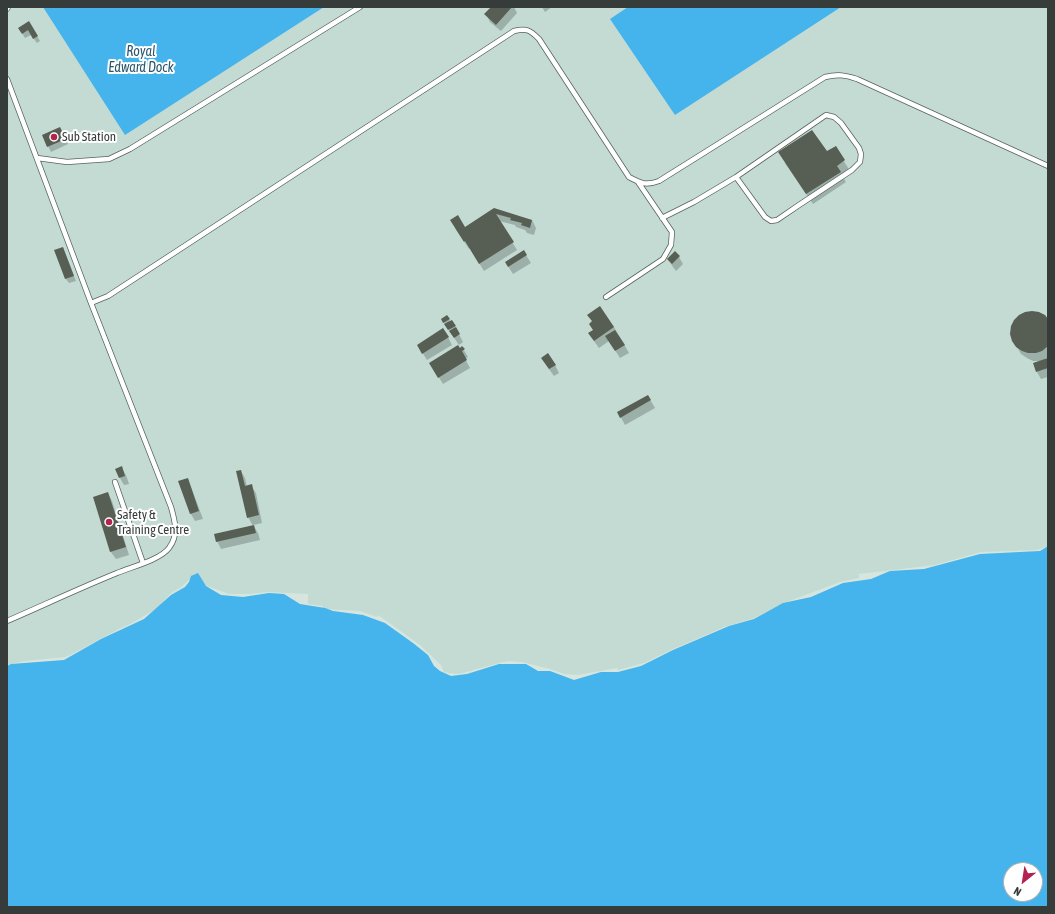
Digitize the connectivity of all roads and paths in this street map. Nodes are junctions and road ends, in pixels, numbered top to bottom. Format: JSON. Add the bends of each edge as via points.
{"nodes":[{"id":1,"x":360,"y":7,"type":"edge"},
{"id":2,"x":7,"y":79,"type":"edge"},
{"id":3,"x":37,"y":158,"type":"junction"},
{"id":4,"x":1048,"y":166,"type":"edge"},
{"id":5,"x":736,"y":177,"type":"junction"},
{"id":6,"x":638,"y":182,"type":"junction"},
{"id":7,"x":662,"y":218,"type":"junction"},
{"id":8,"x":606,"y":297,"type":"dead end"},
{"id":9,"x":91,"y":303,"type":"junction"},
{"id":10,"x":115,"y":482,"type":"dead end"},
{"id":11,"x":143,"y":563,"type":"junction"},
{"id":12,"x":7,"y":621,"type":"edge"}],
"edges":[{"from":1,"to":3,"type":"lane","via":[[130,149],[109,159],[67,162]]},
{"from":2,"to":3,"type":"lane"},
{"from":3,"to":9,"type":"lane"},
{"from":4,"to":6,"type":"lane","via":[[857,79],[835,74],[825,77],[659,181],[650,184]]},
{"from":5,"to":5,"type":"lane","via":[[826,114],[841,123],[861,154],[860,162],[852,170],[777,220],[771,221],[765,217]]},
{"from":5,"to":7,"type":"lane"},
{"from":6,"to":7,"type":"lane"},
{"from":6,"to":9,"type":"lane","via":[[628,177],[539,39],[524,29],[514,31],[108,296]]},
{"from":7,"to":8,"type":"lane","via":[[672,232],[671,245],[663,259]]},
{"from":9,"to":11,"type":"lane","via":[[176,524],[175,536],[170,547]]},
{"from":10,"to":11,"type":"lane"},
{"from":11,"to":12,"type":"lane"}]}
